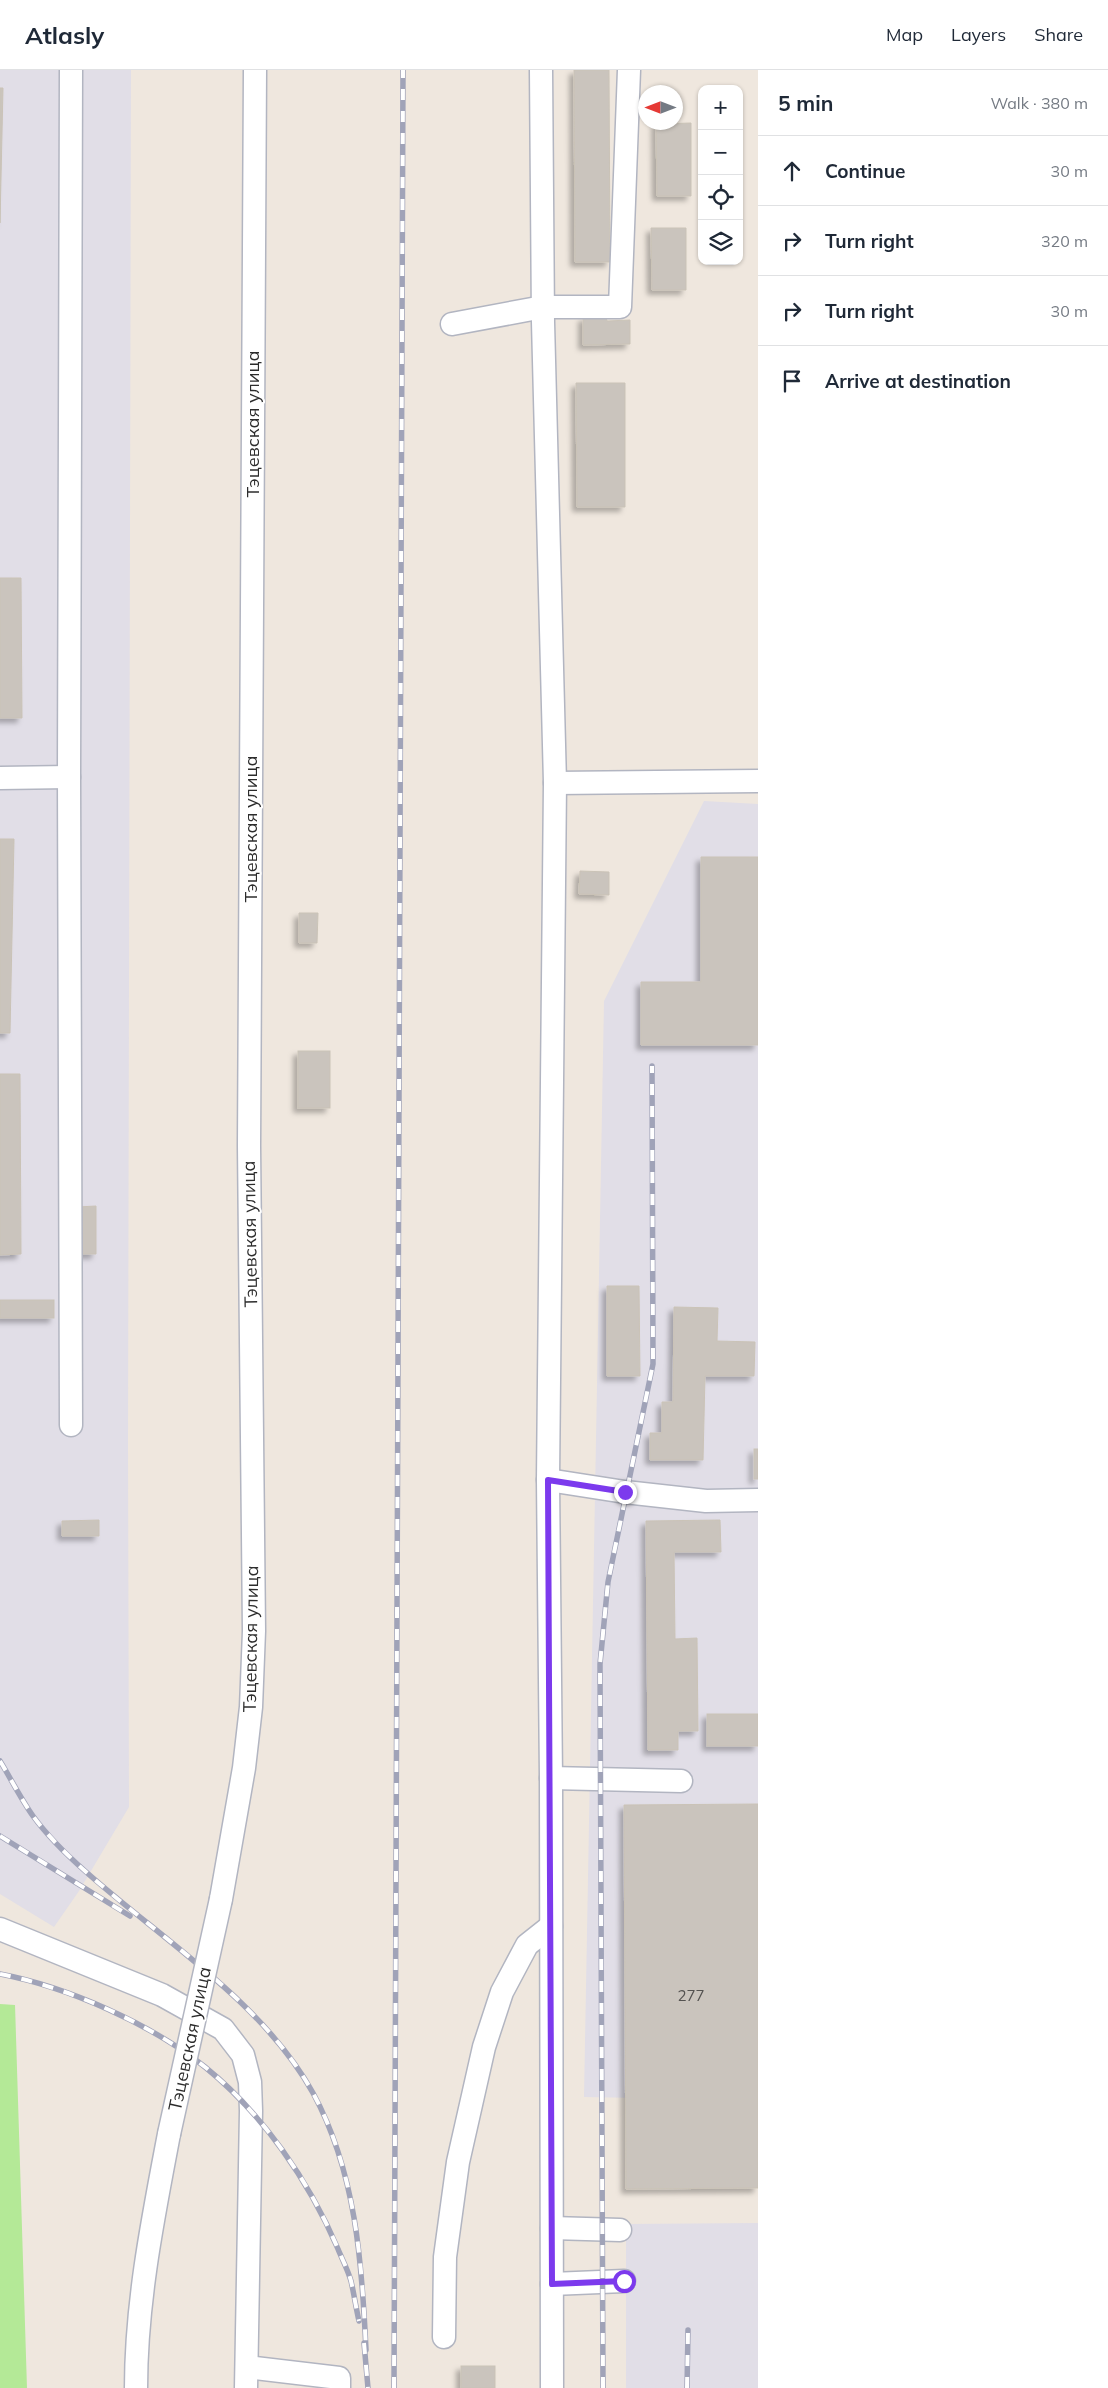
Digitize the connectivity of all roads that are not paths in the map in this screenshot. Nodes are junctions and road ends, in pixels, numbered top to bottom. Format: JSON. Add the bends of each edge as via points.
{"nodes":[{"id":1,"x":71,"y":70,"type":"edge"},
{"id":2,"x":255,"y":70,"type":"edge"},
{"id":3,"x":541,"y":70,"type":"edge"},
{"id":4,"x":629,"y":70,"type":"edge"},
{"id":5,"x":543,"y":307,"type":"junction"},
{"id":6,"x":452,"y":324,"type":"dead end"},
{"id":7,"x":68,"y":777,"type":"junction"},
{"id":8,"x":0,"y":778,"type":"edge"},
{"id":9,"x":758,"y":781,"type":"edge"},
{"id":10,"x":555,"y":783,"type":"junction"},
{"id":11,"x":71,"y":1425,"type":"dead end"},
{"id":12,"x":548,"y":1480,"type":"junction"},
{"id":13,"x":758,"y":1500,"type":"edge"},
{"id":14,"x":551,"y":1778,"type":"junction"},
{"id":15,"x":681,"y":1781,"type":"dead end"},
{"id":16,"x":552,"y":1926,"type":"junction"},
{"id":17,"x":0,"y":1930,"type":"edge"},
{"id":18,"x":552,"y":2228,"type":"junction"},
{"id":19,"x":620,"y":2230,"type":"dead end"},
{"id":20,"x":624,"y":2281,"type":"dead end"},
{"id":21,"x":552,"y":2284,"type":"junction"},
{"id":22,"x":444,"y":2337,"type":"dead end"},
{"id":23,"x":247,"y":2378,"type":"edge"},
{"id":24,"x":136,"y":2388,"type":"edge"},
{"id":25,"x":339,"y":2388,"type":"edge"},
{"id":26,"x":552,"y":2388,"type":"edge"}],
"edges":[{"from":1,"to":7,"type":"street"},
{"from":2,"to":24,"type":"street","name":"Тэцевская улица","bridge":true,"via":[[249,1136],[254,1631],[244,1768],[221,1899],[152,2222],[136,2349]]},
{"from":3,"to":5,"type":"street"},
{"from":4,"to":5,"type":"street","via":[[620,307]]},
{"from":5,"to":6,"type":"street"},
{"from":5,"to":10,"type":"street"},
{"from":7,"to":8,"type":"street"},
{"from":7,"to":11,"type":"street"},
{"from":9,"to":10,"type":"street"},
{"from":10,"to":12,"type":"street"},
{"from":12,"to":13,"type":"street","via":[[706,1501]]},
{"from":12,"to":14,"type":"street"},
{"from":14,"to":15,"type":"street"},
{"from":14,"to":16,"type":"street"},
{"from":16,"to":18,"type":"street"},
{"from":16,"to":22,"type":"street","via":[[527,1945],[502,1992],[484,2047],[457,2172],[445,2257]]},
{"from":17,"to":23,"type":"street","via":[[162,1995],[223,2029],[243,2055],[250,2082],[251,2111]]},
{"from":18,"to":19,"type":"street"},
{"from":18,"to":21,"type":"street"},
{"from":20,"to":21,"type":"street"},
{"from":21,"to":26,"type":"street"},
{"from":23,"to":25,"type":"street","via":[[339,2378]]}]}
